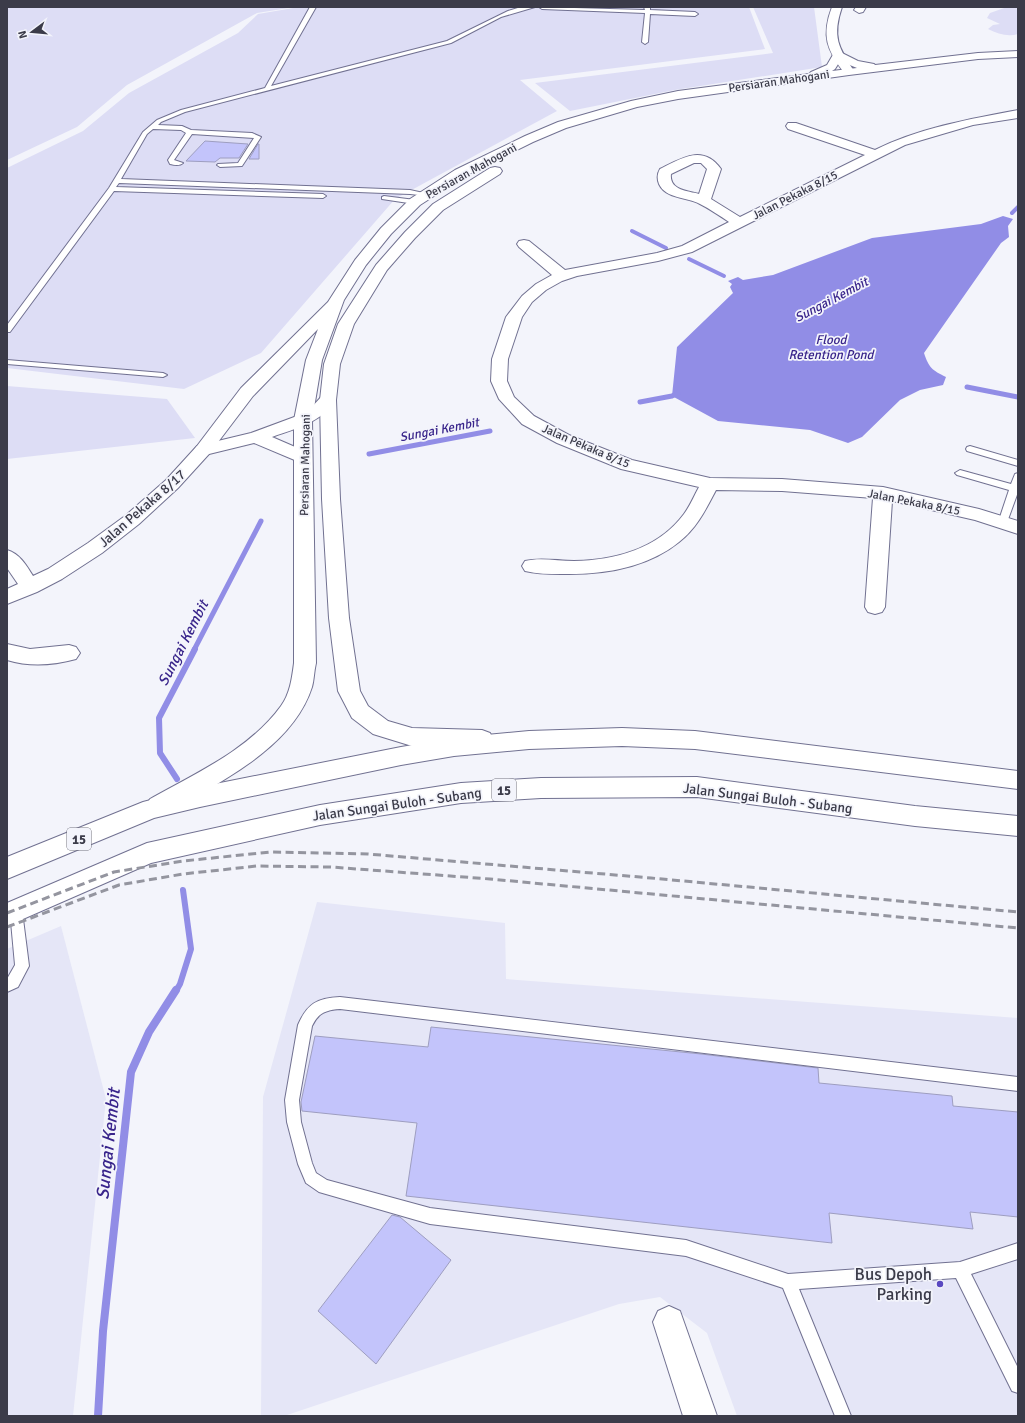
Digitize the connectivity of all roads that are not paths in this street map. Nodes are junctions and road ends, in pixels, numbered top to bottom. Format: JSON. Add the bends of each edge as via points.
{"nodes":[{"id":1,"x":313,"y":7,"type":"edge"},
{"id":2,"x":532,"y":7,"type":"edge"},
{"id":3,"x":542,"y":7,"type":"edge"},
{"id":4,"x":837,"y":7,"type":"edge"},
{"id":5,"x":569,"y":8,"type":"edge"},
{"id":6,"x":648,"y":9,"type":"edge"},
{"id":7,"x":695,"y":14,"type":"dead end"},
{"id":8,"x":645,"y":42,"type":"dead end"},
{"id":9,"x":838,"y":54,"type":"junction"},
{"id":10,"x":1018,"y":54,"type":"edge"},
{"id":11,"x":1018,"y":65,"type":"edge"},
{"id":12,"x":902,"y":71,"type":"junction"},
{"id":13,"x":849,"y":72,"type":"junction"},
{"id":14,"x":802,"y":78,"type":"junction"},
{"id":15,"x":267,"y":89,"type":"junction"},
{"id":16,"x":771,"y":92,"type":"junction"},
{"id":17,"x":1018,"y":114,"type":"edge"},
{"id":18,"x":792,"y":126,"type":"dead end"},
{"id":19,"x":152,"y":127,"type":"junction"},
{"id":20,"x":190,"y":132,"type":"junction"},
{"id":21,"x":876,"y":155,"type":"junction"},
{"id":22,"x":180,"y":163,"type":"dead end"},
{"id":23,"x":220,"y":165,"type":"dead end"},
{"id":24,"x":116,"y":181,"type":"junction"},
{"id":25,"x":112,"y":189,"type":"junction"},
{"id":26,"x":420,"y":198,"type":"junction"},
{"id":27,"x":704,"y":200,"type":"junction"},
{"id":28,"x":740,"y":223,"type":"junction"},
{"id":29,"x":524,"y":244,"type":"dead end"},
{"id":30,"x":563,"y":276,"type":"junction"},
{"id":31,"x":336,"y":300,"type":"junction"},
{"id":32,"x":7,"y":330,"type":"edge"},
{"id":33,"x":7,"y":362,"type":"edge"},
{"id":34,"x":163,"y":375,"type":"dead end"},
{"id":35,"x":328,"y":400,"type":"junction"},
{"id":36,"x":303,"y":420,"type":"junction"},
{"id":37,"x":256,"y":437,"type":"junction"},
{"id":38,"x":203,"y":450,"type":"junction"},
{"id":39,"x":970,"y":450,"type":"dead end"},
{"id":40,"x":303,"y":457,"type":"junction"},
{"id":41,"x":1018,"y":463,"type":"edge"},
{"id":42,"x":960,"y":472,"type":"dead end"},
{"id":43,"x":1018,"y":476,"type":"edge"},
{"id":44,"x":710,"y":484,"type":"junction"},
{"id":45,"x":1016,"y":488,"type":"edge"},
{"id":46,"x":883,"y":493,"type":"junction"},
{"id":47,"x":1011,"y":525,"type":"edge"},
{"id":48,"x":7,"y":557,"type":"edge"},
{"id":49,"x":532,"y":566,"type":"dead end"},
{"id":50,"x":30,"y":587,"type":"junction"},
{"id":51,"x":7,"y":597,"type":"edge"},
{"id":52,"x":875,"y":607,"type":"dead end"},
{"id":53,"x":7,"y":652,"type":"edge"},
{"id":54,"x":69,"y":653,"type":"dead end"},
{"id":55,"x":529,"y":740,"type":"junction"},
{"id":56,"x":1018,"y":780,"type":"edge"},
{"id":57,"x":151,"y":809,"type":"junction"},
{"id":58,"x":1018,"y":826,"type":"edge"},
{"id":59,"x":7,"y":868,"type":"edge"},
{"id":60,"x":12,"y":913,"type":"edge"},
{"id":61,"x":7,"y":986,"type":"edge"},
{"id":62,"x":1018,"y":1084,"type":"edge"},
{"id":63,"x":1018,"y":1251,"type":"edge"},
{"id":64,"x":960,"y":1270,"type":"junction"},
{"id":65,"x":788,"y":1282,"type":"junction"},
{"id":66,"x":668,"y":1322,"type":"dead end"},
{"id":67,"x":1018,"y":1385,"type":"edge"},
{"id":68,"x":700,"y":1416,"type":"edge"},
{"id":69,"x":843,"y":1416,"type":"edge"}],
"edges":[{"from":1,"to":15,"type":"lane"},
{"from":2,"to":15,"type":"lane","via":[[504,13],[449,42]]},
{"from":3,"to":5,"type":"lane"},
{"from":4,"to":9,"type":"main road","via":[[831,24],[832,40]]},
{"from":5,"to":6,"type":"lane"},
{"from":6,"to":7,"type":"lane"},
{"from":6,"to":8,"type":"lane"},
{"from":9,"to":12,"type":"main road","via":[[848,61],[862,65]]},
{"from":9,"to":13,"type":"main road"},
{"from":9,"to":14,"type":"main road","via":[[828,70]]},
{"from":10,"to":12,"type":"main road","name":"Persiaran Mahogani","via":[[978,56]]},
{"from":11,"to":13,"type":"main road","via":[[964,66],[875,75]]},
{"from":12,"to":13,"type":"main road","name":"Persiaran Mahogani"},
{"from":12,"to":16,"type":"main road","name":"Persiaran Mahogani"},
{"from":13,"to":14,"type":"main road","name":"Persiaran Mahogani"},
{"from":13,"to":16,"type":"main road","via":[[846,77],[789,86]]},
{"from":14,"to":26,"type":"main road","name":"Persiaran Mahogani","via":[[678,95],[635,104],[562,125],[460,173]]},
{"from":15,"to":19,"type":"lane","via":[[183,111],[168,116]]},
{"from":16,"to":35,"type":"main road","name":"Persiaran Mahogani","via":[[667,109],[580,132],[544,145],[509,162],[438,207],[381,268],[346,324],[332,364]]},
{"from":17,"to":21,"type":"main road","name":"Jalan Pekaka 8/15","via":[[935,131],[901,142]]},
{"from":18,"to":21,"type":"main road"},
{"from":19,"to":20,"type":"lane","via":[[182,128]]},
{"from":19,"to":24,"type":"lane","via":[[145,133]]},
{"from":20,"to":22,"type":"lane","via":[[170,160],[172,163]]},
{"from":20,"to":23,"type":"lane","via":[[258,137],[240,164]]},
{"from":21,"to":28,"type":"main road","name":"Jalan Pekaka 8/15"},
{"from":24,"to":25,"type":"lane"},
{"from":24,"to":26,"type":"lane","via":[[410,192]]},
{"from":25,"to":26,"type":"lane"},
{"from":25,"to":32,"type":"lane"},
{"from":26,"to":31,"type":"main road","name":"Persiaran Mahogani","via":[[386,231],[360,263]]},
{"from":27,"to":27,"type":"main road","via":[[674,191],[667,186],[665,172],[689,160],[706,159],[714,169]]},
{"from":27,"to":28,"type":"main road"},
{"from":28,"to":30,"type":"main road","name":"Jalan Pekaka 8/15","via":[[687,249]]},
{"from":29,"to":30,"type":"main road"},
{"from":30,"to":44,"type":"main road","name":"Jalan Pekaka 8/15","via":[[542,287],[527,299],[514,317],[500,359],[499,381],[507,399],[528,420],[564,439],[627,465]]},
{"from":31,"to":36,"type":"main road","name":"Persiaran Mahogani","via":[[314,360]]},
{"from":31,"to":38,"type":"main road","name":"Jalan Pekaka 8/17","via":[[246,392]]},
{"from":33,"to":34,"type":"lane"},
{"from":35,"to":36,"type":"main road","via":[[316,413]]},
{"from":35,"to":55,"type":"main road","name":"Persiaran Mahogani","via":[[339,618],[350,691],[360,712],[380,728],[412,738]]},
{"from":36,"to":37,"type":"main road"},
{"from":36,"to":40,"type":"main road","name":"Persiaran Mahogani"},
{"from":37,"to":38,"type":"main road"},
{"from":37,"to":40,"type":"main road"},
{"from":38,"to":50,"type":"main road","name":"Jalan Pekaka 8/17","via":[[172,484],[132,520],[95,548]]},
{"from":39,"to":41,"type":"lane"},
{"from":40,"to":57,"type":"main road","name":"Persiaran Mahogani","via":[[305,663],[301,687],[290,711],[262,741],[231,765]]},
{"from":42,"to":45,"type":"lane"},
{"from":43,"to":45,"type":"lane"},
{"from":44,"to":46,"type":"main road","name":"Jalan Pekaka 8/15","via":[[782,485]]},
{"from":44,"to":49,"type":"main road","via":[[690,520],[668,543],[642,556],[607,565],[568,568]]},
{"from":45,"to":47,"type":"lane"},
{"from":46,"to":47,"type":"main road","name":"Jalan Pekaka 8/15"},
{"from":46,"to":52,"type":"main road"},
{"from":48,"to":50,"type":"main road","via":[[15,564]]},
{"from":50,"to":51,"type":"main road","name":"Jalan Pekaka 8/17"},
{"from":53,"to":54,"type":"main road","via":[[30,658]]},
{"from":55,"to":56,"type":"main road","number":"15","via":[[695,740]]},
{"from":55,"to":57,"type":"main road","number":"15","via":[[454,747],[401,756]]},
{"from":57,"to":59,"type":"main road","number":"15"},
{"from":58,"to":60,"type":"main road","name":"Jalan Sungai Buloh - Subang","number":"15","via":[[915,816],[697,787],[541,788],[461,793],[320,815],[147,853]]},
{"from":60,"to":61,"type":"lane","via":[[22,966],[13,983]]},
{"from":62,"to":65,"type":"lane","via":[[340,1003],[316,1008],[309,1016],[305,1025],[292,1100],[294,1122],[305,1164],[311,1178],[324,1187],[430,1216],[686,1248]]},
{"from":63,"to":64,"type":"lane"},
{"from":64,"to":65,"type":"lane"},
{"from":64,"to":67,"type":"lane"},
{"from":65,"to":69,"type":"lane"},
{"from":66,"to":68,"type":"main road"}]}
